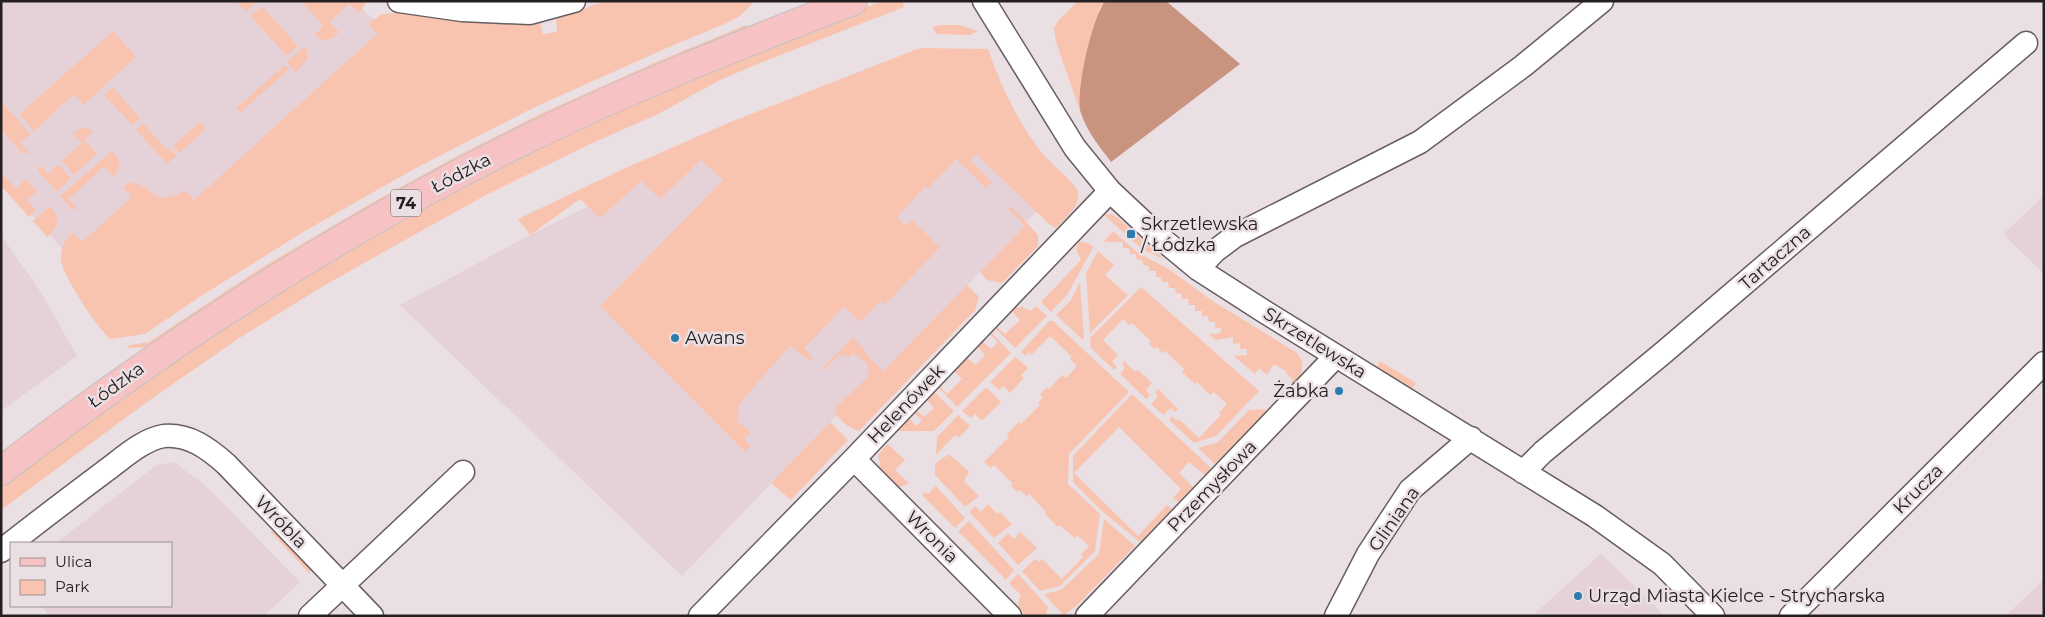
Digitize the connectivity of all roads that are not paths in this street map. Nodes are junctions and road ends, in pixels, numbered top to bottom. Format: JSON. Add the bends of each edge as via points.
{"nodes":[{"id":1,"x":399,"y":1,"type":"edge"},
{"id":2,"x":574,"y":1,"type":"edge"},
{"id":3,"x":853,"y":1,"type":"edge"},
{"id":4,"x":984,"y":1,"type":"edge"},
{"id":5,"x":1602,"y":1,"type":"edge"},
{"id":6,"x":2026,"y":43,"type":"dead end"},
{"id":7,"x":1110,"y":191,"type":"junction"},
{"id":8,"x":1198,"y":269,"type":"junction"},
{"id":9,"x":1336,"y":356,"type":"junction"},
{"id":10,"x":2044,"y":363,"type":"edge"},
{"id":11,"x":1471,"y":438,"type":"junction"},
{"id":12,"x":854,"y":459,"type":"junction"},
{"id":13,"x":1,"y":471,"type":"edge"},
{"id":14,"x":463,"y":472,"type":"dead end"},
{"id":15,"x":1523,"y":472,"type":"junction"},
{"id":16,"x":12,"y":542,"type":"edge"},
{"id":17,"x":343,"y":585,"type":"junction"},
{"id":18,"x":310,"y":616,"type":"edge"},
{"id":19,"x":372,"y":616,"type":"edge"},
{"id":20,"x":700,"y":616,"type":"edge"},
{"id":21,"x":1010,"y":616,"type":"edge"},
{"id":22,"x":1087,"y":616,"type":"edge"},
{"id":23,"x":1336,"y":616,"type":"edge"},
{"id":24,"x":1713,"y":616,"type":"edge"},
{"id":25,"x":1791,"y":616,"type":"edge"}],
"edges":[{"from":1,"to":2,"type":"street","via":[[462,10],[530,13]]},
{"from":3,"to":13,"type":"main road","name":"Łódzka","number":"74","via":[[624,94],[425,192],[322,251],[184,337]]},
{"from":4,"to":7,"type":"street","name":"Skrzetlewska","via":[[1075,148]]},
{"from":5,"to":8,"type":"street","via":[[1420,142],[1235,236]]},
{"from":6,"to":15,"type":"street","name":"Tartaczna"},
{"from":7,"to":8,"type":"street","name":"Skrzetlewska"},
{"from":7,"to":12,"type":"street","name":"Helenówek"},
{"from":8,"to":9,"type":"street","name":"Skrzetlewska"},
{"from":9,"to":11,"type":"street","name":"Skrzetlewska"},
{"from":9,"to":22,"type":"street","name":"Przemysłowa"},
{"from":10,"to":25,"type":"street","name":"Krucza"},
{"from":11,"to":15,"type":"street","name":"Skrzetlewska"},
{"from":11,"to":23,"type":"street","name":"Gliniana","via":[[1410,490],[1368,554]]},
{"from":12,"to":20,"type":"street","name":"Helenówek"},
{"from":12,"to":21,"type":"street","name":"Wronia"},
{"from":14,"to":17,"type":"street"},
{"from":15,"to":24,"type":"street","name":"Skrzetlewska","via":[[1595,516],[1662,564]]},
{"from":16,"to":17,"type":"street","name":"Wróbla","via":[[144,444],[164,436],[183,438],[202,445],[226,464]]},
{"from":17,"to":18,"type":"street"},
{"from":17,"to":19,"type":"street","name":"Wróbla"}]}
